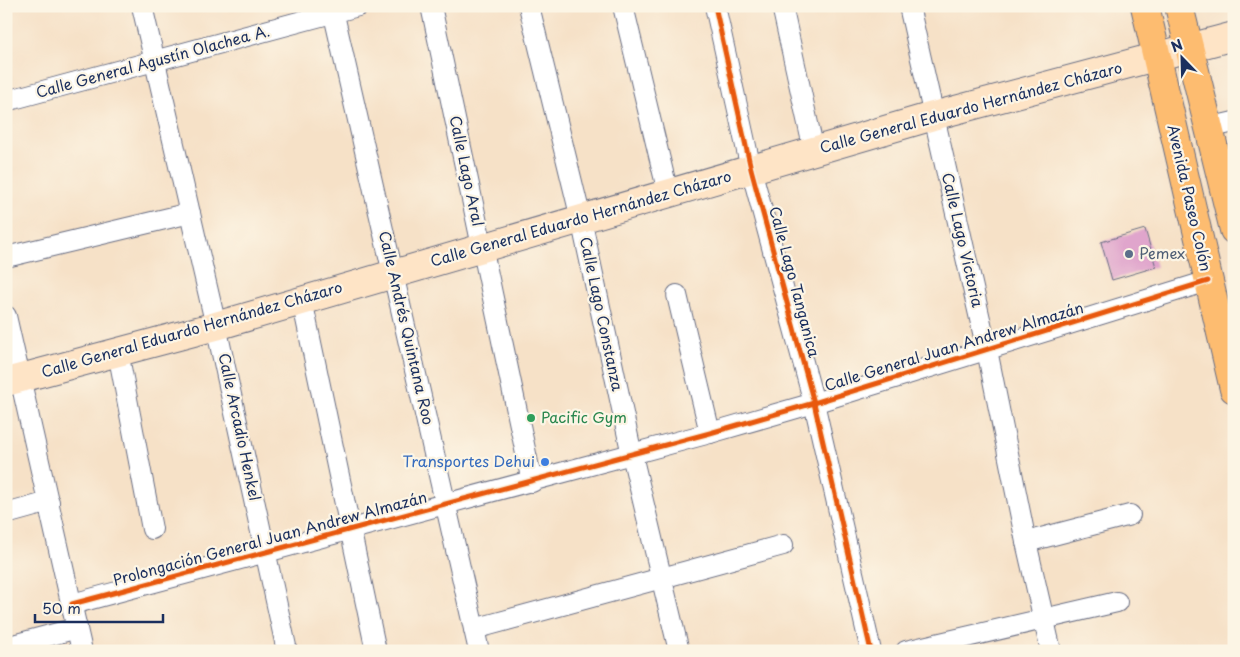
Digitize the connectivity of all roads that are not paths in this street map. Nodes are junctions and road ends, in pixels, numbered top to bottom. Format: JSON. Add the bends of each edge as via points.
{"nodes":[{"id":1,"x":142,"y":6,"type":"edge"},
{"id":2,"x":358,"y":6,"type":"edge"},
{"id":3,"x":431,"y":6,"type":"edge"},
{"id":4,"x":529,"y":6,"type":"edge"},
{"id":5,"x":623,"y":6,"type":"edge"},
{"id":6,"x":715,"y":6,"type":"edge"},
{"id":7,"x":782,"y":6,"type":"edge"},
{"id":8,"x":909,"y":6,"type":"edge"},
{"id":9,"x":1145,"y":6,"type":"edge"},
{"id":10,"x":1179,"y":6,"type":"edge"},
{"id":11,"x":333,"y":10,"type":"edge"},
{"id":12,"x":1234,"y":36,"type":"edge"},
{"id":13,"x":1188,"y":48,"type":"junction"},
{"id":14,"x":1157,"y":57,"type":"junction"},
{"id":15,"x":155,"y":61,"type":"junction"},
{"id":16,"x":6,"y":101,"type":"edge"},
{"id":17,"x":933,"y":116,"type":"junction"},
{"id":18,"x":1221,"y":125,"type":"edge"},
{"id":19,"x":814,"y":151,"type":"junction"},
{"id":20,"x":751,"y":169,"type":"junction"},
{"id":21,"x":1228,"y":179,"type":"edge"},
{"id":22,"x":668,"y":193,"type":"junction"},
{"id":23,"x":190,"y":212,"type":"junction"},
{"id":24,"x":581,"y":219,"type":"junction"},
{"id":25,"x":1234,"y":230,"type":"edge"},
{"id":26,"x":482,"y":248,"type":"junction"},
{"id":27,"x":6,"y":257,"type":"edge"},
{"id":28,"x":394,"y":274,"type":"junction"},
{"id":29,"x":1208,"y":281,"type":"junction"},
{"id":30,"x":677,"y":295,"type":"dead end"},
{"id":31,"x":302,"y":300,"type":"junction"},
{"id":32,"x":6,"y":316,"type":"edge"},
{"id":33,"x":216,"y":326,"type":"junction"},
{"id":34,"x":987,"y":350,"type":"junction"},
{"id":35,"x":118,"y":352,"type":"junction"},
{"id":36,"x":13,"y":380,"type":"edge"},
{"id":37,"x":1234,"y":389,"type":"edge"},
{"id":38,"x":814,"y":403,"type":"junction"},
{"id":39,"x":710,"y":434,"type":"junction"},
{"id":40,"x":632,"y":455,"type":"junction"},
{"id":41,"x":532,"y":482,"type":"junction"},
{"id":42,"x":49,"y":502,"type":"junction"},
{"id":43,"x":446,"y":505,"type":"junction"},
{"id":44,"x":6,"y":514,"type":"edge"},
{"id":45,"x":1130,"y":515,"type":"dead end"},
{"id":46,"x":152,"y":529,"type":"dead end"},
{"id":47,"x":350,"y":530,"type":"junction"},
{"id":48,"x":1026,"y":542,"type":"junction"},
{"id":49,"x":783,"y":545,"type":"dead end"},
{"id":50,"x":266,"y":554,"type":"junction"},
{"id":51,"x":661,"y":577,"type":"junction"},
{"id":52,"x":1117,"y":602,"type":"dead end"},
{"id":53,"x":72,"y":604,"type":"junction"},
{"id":54,"x":1045,"y":620,"type":"junction"},
{"id":55,"x":77,"y":628,"type":"junction"},
{"id":56,"x":474,"y":629,"type":"junction"},
{"id":57,"x":952,"y":646,"type":"edge"},
{"id":58,"x":8,"y":648,"type":"edge"},
{"id":59,"x":82,"y":651,"type":"edge"},
{"id":60,"x":287,"y":651,"type":"edge"},
{"id":61,"x":376,"y":651,"type":"edge"},
{"id":62,"x":479,"y":651,"type":"edge"},
{"id":63,"x":679,"y":651,"type":"edge"},
{"id":64,"x":871,"y":651,"type":"edge"},
{"id":65,"x":906,"y":651,"type":"edge"},
{"id":66,"x":1052,"y":651,"type":"edge"}],
"edges":[{"from":1,"to":15,"type":"street","name":"Calle Arcadio Henkel"},
{"from":2,"to":11,"type":"street","name":"Calle General Agustín Olachea A."},
{"from":3,"to":26,"type":"street","name":"Calle Lago Aral"},
{"from":4,"to":24,"type":"street","name":"Calle Lago Constanza"},
{"from":5,"to":22,"type":"street"},
{"from":6,"to":20,"type":"street","name":"Calle Lago Tanganica"},
{"from":7,"to":19,"type":"street"},
{"from":8,"to":17,"type":"street","name":"Calle Lago Victoria"},
{"from":9,"to":14,"type":"main road","name":"Avenida Paseo Colón"},
{"from":10,"to":13,"type":"main road"},
{"from":11,"to":15,"type":"street","name":"Calle General Agustín Olachea A."},
{"from":11,"to":28,"type":"street","name":"Calle Andrés Quintana Roo"},
{"from":12,"to":13,"type":"main road","name":"Calle General Eduardo Hernández Cházaro"},
{"from":13,"to":14,"type":"main road","name":"Calle General Eduardo Hernández Cházaro"},
{"from":13,"to":18,"type":"main road"},
{"from":14,"to":17,"type":"main road","name":"Calle General Eduardo Hernández Cházaro"},
{"from":14,"to":29,"type":"main road","name":"Avenida Paseo Colón"},
{"from":15,"to":16,"type":"street","name":"Calle General Agustín Olachea A."},
{"from":15,"to":23,"type":"street","name":"Calle Arcadio Henkel"},
{"from":17,"to":19,"type":"main road","name":"Calle General Eduardo Hernández Cházaro"},
{"from":17,"to":34,"type":"street","name":"Calle Lago Victoria"},
{"from":18,"to":21,"type":"main road"},
{"from":19,"to":20,"type":"main road","name":"Calle General Eduardo Hernández Cházaro"},
{"from":20,"to":22,"type":"main road","name":"Calle General Eduardo Hernández Cházaro"},
{"from":20,"to":38,"type":"street","name":"Calle Lago Tanganica"},
{"from":21,"to":25,"type":"main road"},
{"from":22,"to":24,"type":"main road","name":"Calle General Eduardo Hernández Cházaro"},
{"from":23,"to":27,"type":"street"},
{"from":23,"to":33,"type":"street","name":"Calle Arcadio Henkel"},
{"from":24,"to":26,"type":"main road","name":"Calle General Eduardo Hernández Cházaro"},
{"from":24,"to":40,"type":"street","name":"Calle Lago Constanza"},
{"from":26,"to":28,"type":"main road","name":"Calle General Eduardo Hernández Cházaro"},
{"from":26,"to":41,"type":"street","name":"Calle Lago Aral"},
{"from":28,"to":31,"type":"main road","name":"Calle General Eduardo Hernández Cházaro"},
{"from":28,"to":43,"type":"street","name":"Calle Andrés Quintana Roo"},
{"from":29,"to":34,"type":"street","name":"Calle General Juan Andrew Almazán"},
{"from":29,"to":37,"type":"main road","name":"Avenida Paseo Colón"},
{"from":30,"to":39,"type":"street"},
{"from":31,"to":33,"type":"main road","name":"Calle General Eduardo Hernández Cházaro"},
{"from":31,"to":47,"type":"street"},
{"from":32,"to":36,"type":"street"},
{"from":33,"to":35,"type":"main road","name":"Calle General Eduardo Hernández Cházaro"},
{"from":33,"to":50,"type":"street","name":"Calle Arcadio Henkel"},
{"from":34,"to":38,"type":"street","name":"Calle General Juan Andrew Almazán"},
{"from":34,"to":48,"type":"street","name":"Calle Lago Victoria"},
{"from":35,"to":36,"type":"main road","name":"Calle General Eduardo Hernández Cházaro"},
{"from":35,"to":46,"type":"street"},
{"from":36,"to":42,"type":"street"},
{"from":38,"to":39,"type":"street","name":"Calle General Juan Andrew Almazán"},
{"from":38,"to":64,"type":"street","name":"Calle Lago Tanganica"},
{"from":39,"to":40,"type":"street","name":"Calle General Juan Andrew Almazán"},
{"from":40,"to":41,"type":"street","name":"Calle General Juan Andrew Almazán"},
{"from":40,"to":51,"type":"street","name":"Calle Lago Constanza"},
{"from":41,"to":43,"type":"street","name":"Calle General Juan Andrew Almazán"},
{"from":42,"to":44,"type":"street"},
{"from":42,"to":53,"type":"street"},
{"from":43,"to":47,"type":"street","name":"Prolongación General Juan Andrew Almazán"},
{"from":43,"to":56,"type":"street","name":"Calle Andrés Quintana Roo"},
{"from":45,"to":48,"type":"street"},
{"from":47,"to":50,"type":"street","name":"Prolongación General Juan Andrew Almazán"},
{"from":47,"to":61,"type":"street"},
{"from":48,"to":54,"type":"street","name":"Calle Lago Victoria"},
{"from":49,"to":51,"type":"street"},
{"from":50,"to":53,"type":"street","name":"Prolongación General Juan Andrew Almazán"},
{"from":50,"to":60,"type":"street","name":"Calle Arcadio Henkel"},
{"from":51,"to":56,"type":"street"},
{"from":51,"to":63,"type":"street","name":"Calle Lago Constanza"},
{"from":52,"to":54,"type":"street"},
{"from":53,"to":55,"type":"street"},
{"from":54,"to":57,"type":"street"},
{"from":54,"to":66,"type":"street","name":"Calle Lago Victoria"},
{"from":55,"to":58,"type":"street"},
{"from":55,"to":59,"type":"street"},
{"from":56,"to":62,"type":"street","name":"Calle Andrés Quintana Roo"},
{"from":57,"to":65,"type":"street"}]}
